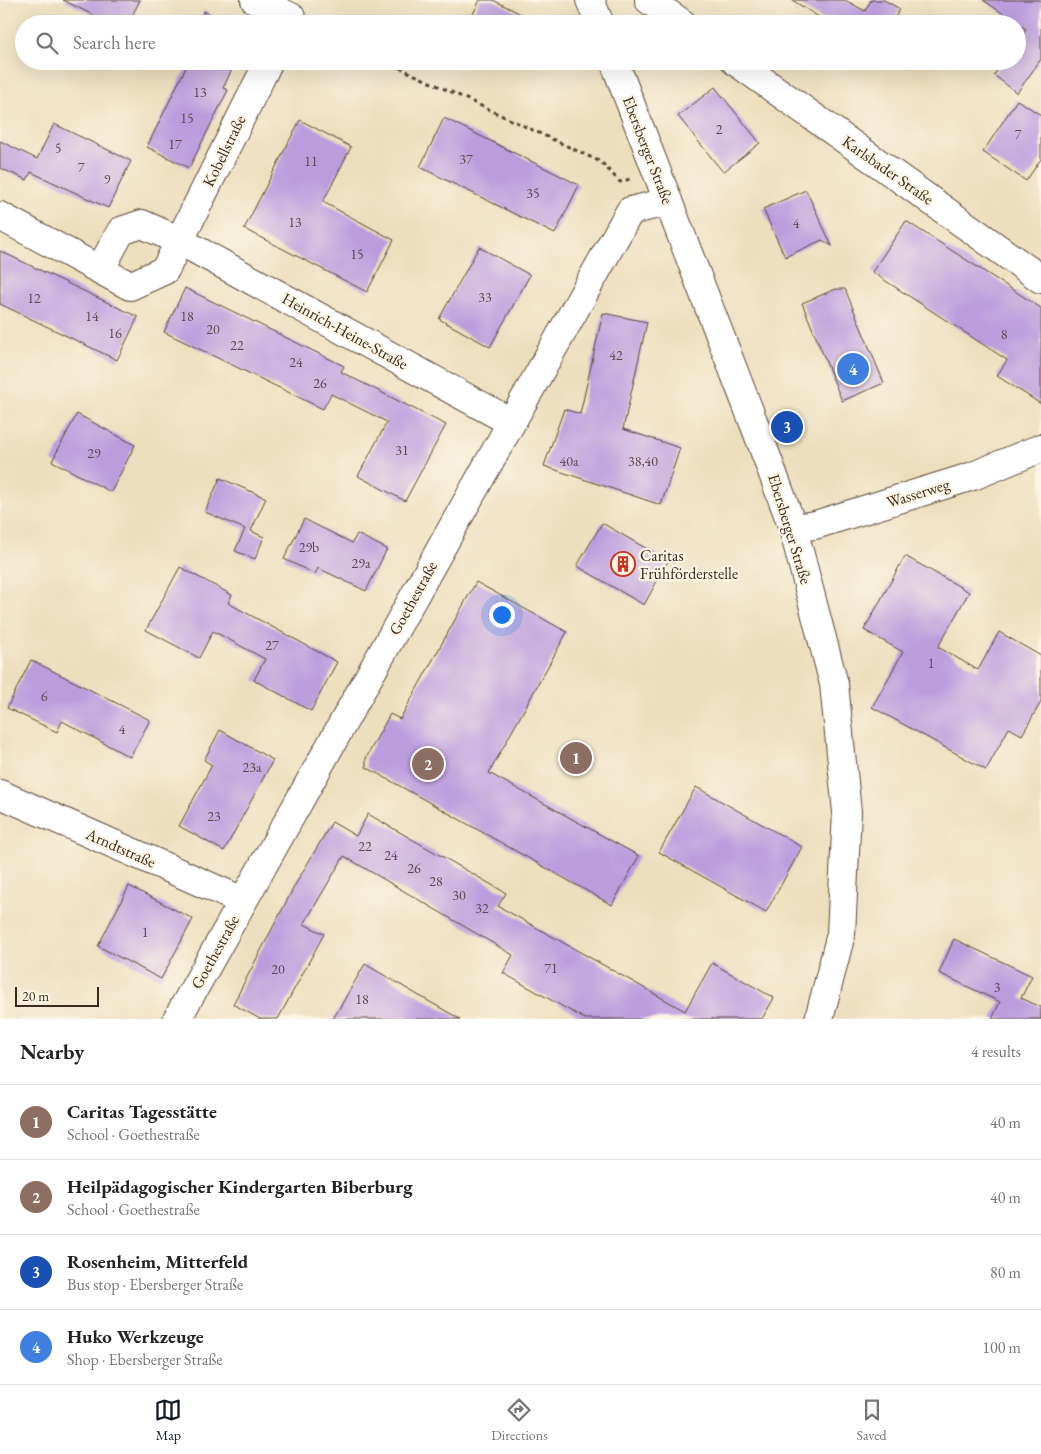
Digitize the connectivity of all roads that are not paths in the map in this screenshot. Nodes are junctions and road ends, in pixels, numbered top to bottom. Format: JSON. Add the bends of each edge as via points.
{"nodes":[{"id":1,"x":255,"y":0,"type":"edge"},
{"id":2,"x":590,"y":0,"type":"edge"},
{"id":3,"x":649,"y":0,"type":"edge"},
{"id":4,"x":287,"y":15,"type":"edge"},
{"id":5,"x":596,"y":15,"type":"edge"},
{"id":6,"x":670,"y":15,"type":"edge"},
{"id":7,"x":265,"y":70,"type":"edge"},
{"id":8,"x":618,"y":70,"type":"edge"},
{"id":9,"x":748,"y":70,"type":"edge"},
{"id":10,"x":667,"y":202,"type":"junction"},
{"id":11,"x":0,"y":216,"type":"edge"},
{"id":12,"x":180,"y":241,"type":"junction"},
{"id":13,"x":100,"y":270,"type":"junction"},
{"id":14,"x":1041,"y":279,"type":"edge"},
{"id":15,"x":510,"y":422,"type":"junction"},
{"id":16,"x":1041,"y":448,"type":"edge"},
{"id":17,"x":792,"y":528,"type":"junction"},
{"id":18,"x":0,"y":794,"type":"edge"},
{"id":19,"x":243,"y":901,"type":"junction"},
{"id":20,"x":177,"y":1019,"type":"edge"},
{"id":21,"x":819,"y":1019,"type":"edge"}],
"edges":[{"from":1,"to":4,"type":"street"},
{"from":2,"to":5,"type":"street"},
{"from":3,"to":6,"type":"street"},
{"from":7,"to":12,"type":"street","name":"Kobellstraße"},
{"from":8,"to":10,"type":"street","name":"Ebersberger Straße"},
{"from":9,"to":14,"type":"street","name":"Karlsbader Straße"},
{"from":10,"to":15,"type":"street","name":"Goethestraße","via":[[630,211]]},
{"from":10,"to":17,"type":"street","name":"Ebersberger Straße"},
{"from":11,"to":13,"type":"street"},
{"from":12,"to":13,"type":"street","via":[[165,270],[130,286]]},
{"from":12,"to":13,"type":"street","name":"Heinrich-Heine-Straße","via":[[142,224],[121,231]]},
{"from":12,"to":15,"type":"street","name":"Heinrich-Heine-Straße"},
{"from":15,"to":19,"type":"street","name":"Goethestraße"},
{"from":16,"to":17,"type":"street","name":"Wasserweg","via":[[973,476],[815,524]]},
{"from":17,"to":21,"type":"street","name":"Ebersberger Straße","via":[[834,684],[847,812],[841,934]]},
{"from":18,"to":19,"type":"street","name":"Arndtstraße"},
{"from":19,"to":20,"type":"street","name":"Goethestraße"}]}
